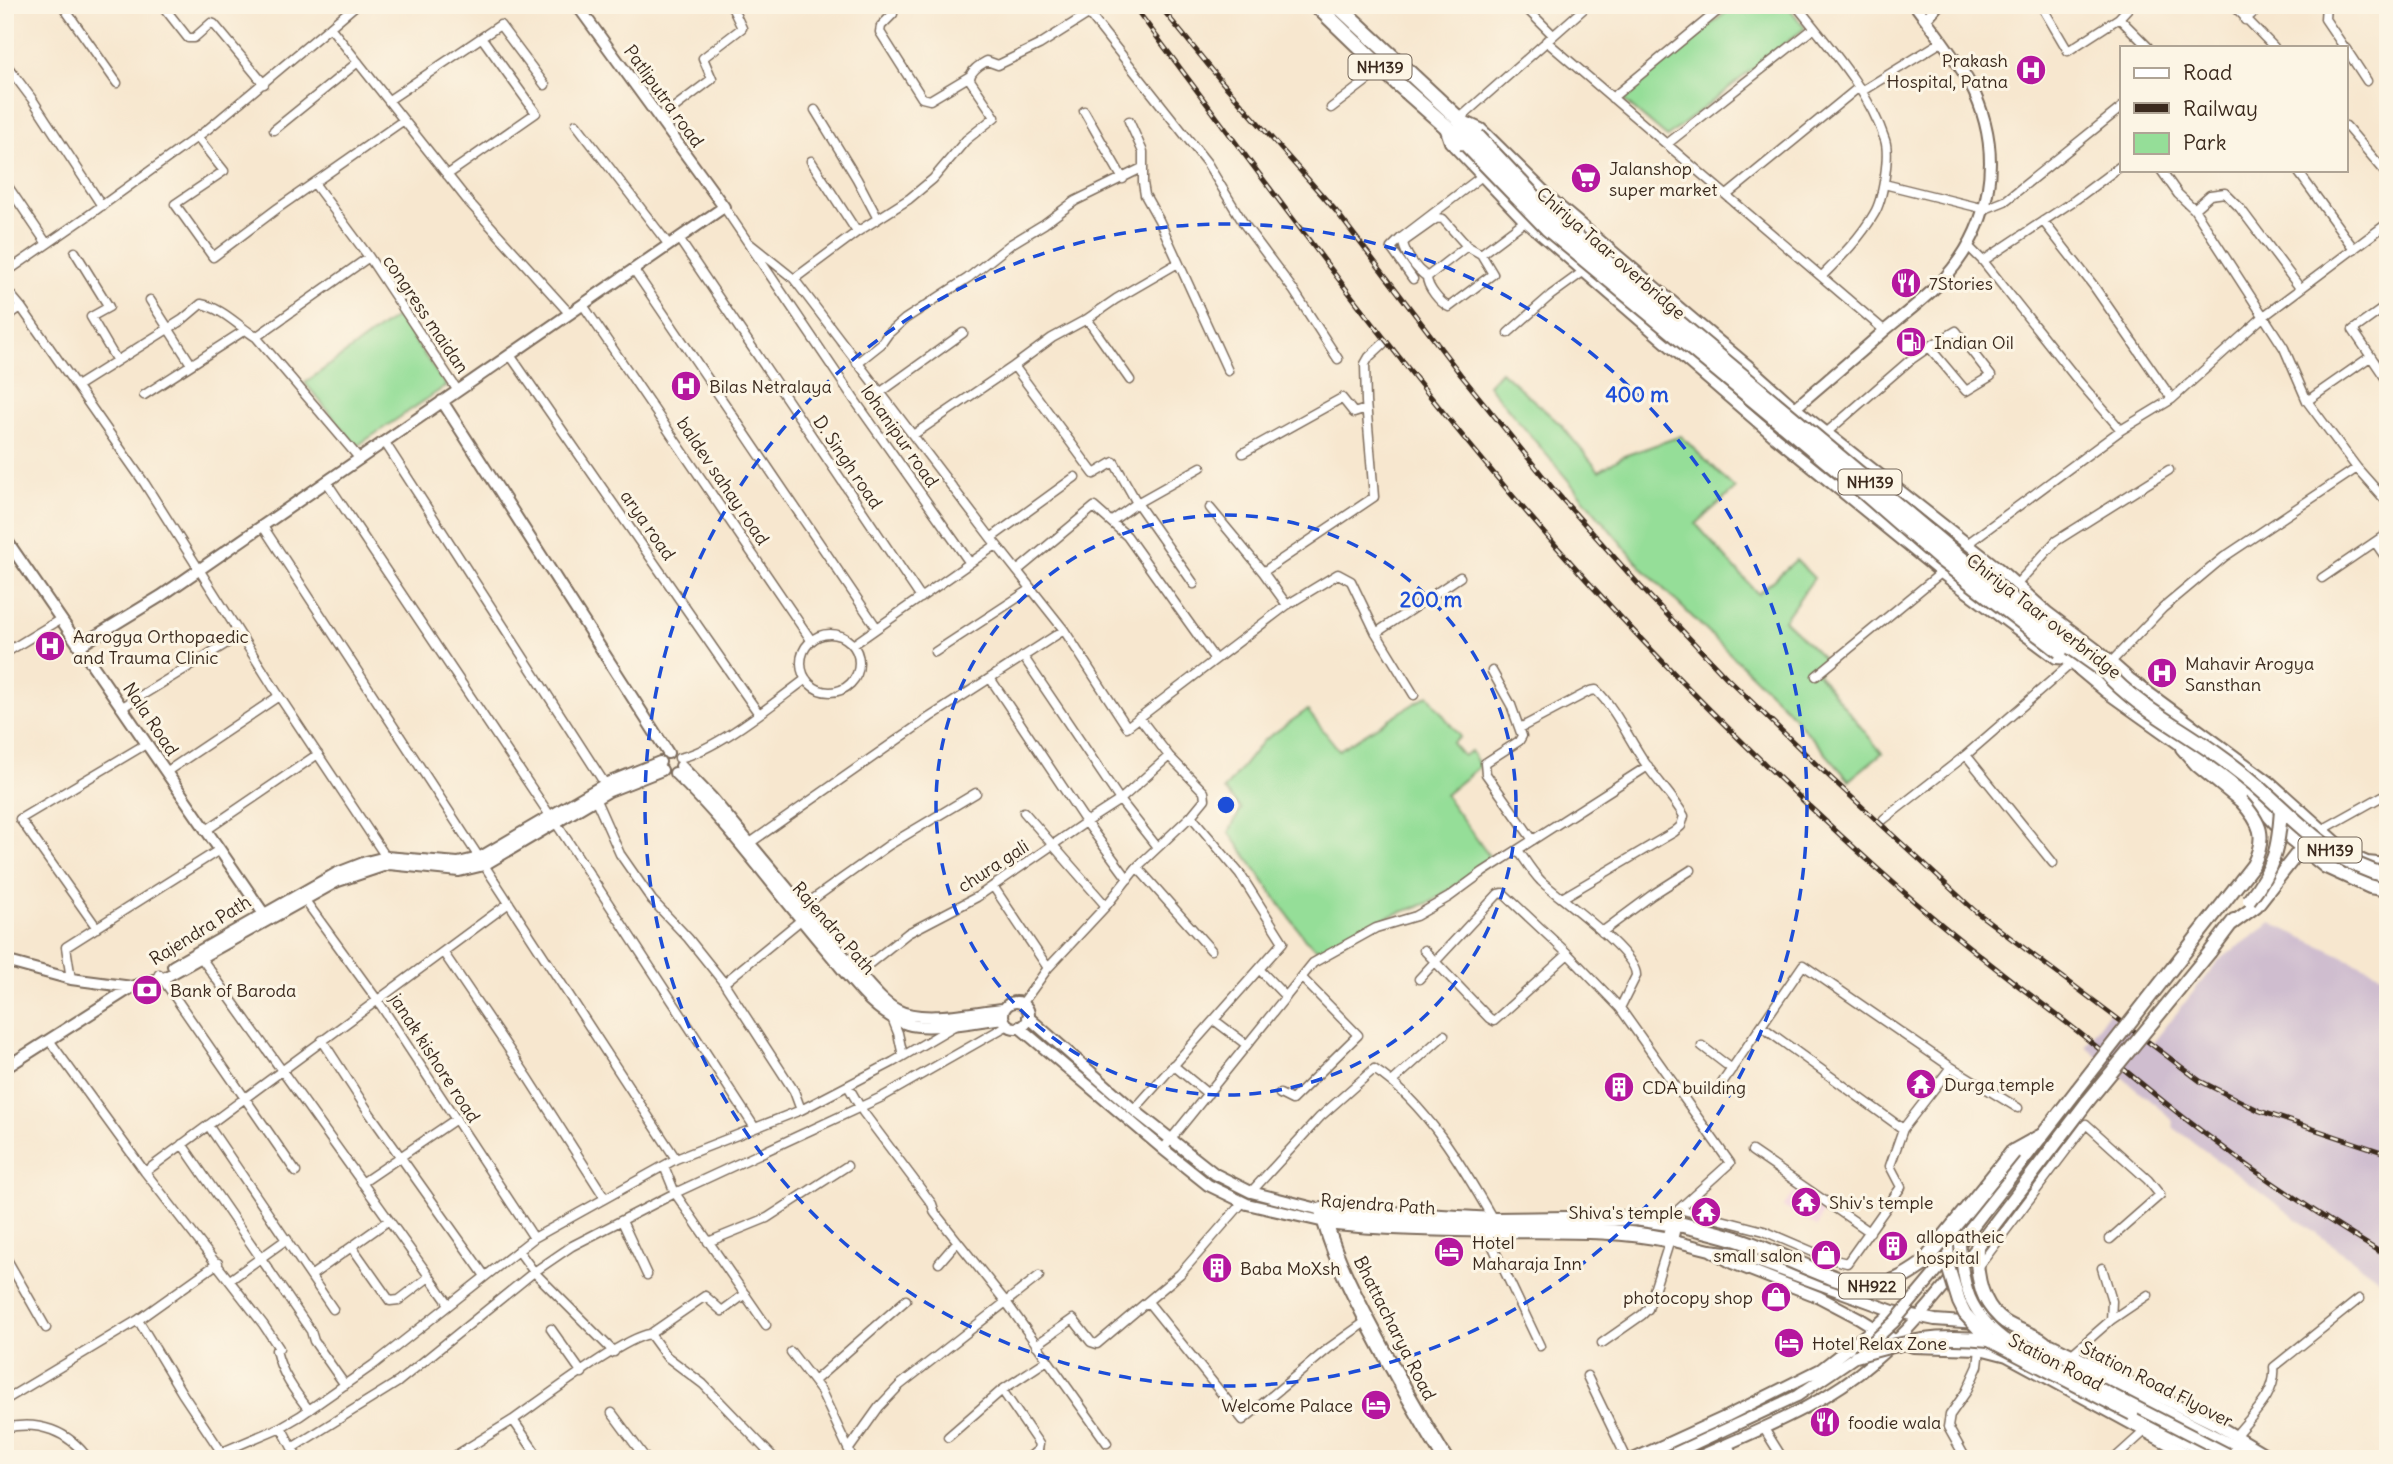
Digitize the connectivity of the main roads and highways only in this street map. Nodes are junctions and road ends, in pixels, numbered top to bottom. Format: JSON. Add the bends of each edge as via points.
{"nodes":[{"id":1,"x":577,"y":5,"type":"edge"},
{"id":2,"x":1316,"y":5,"type":"edge"},
{"id":3,"x":1337,"y":5,"type":"edge"},
{"id":4,"x":1914,"y":5,"type":"edge"},
{"id":5,"x":1938,"y":5,"type":"edge"},
{"id":6,"x":1926,"y":19,"type":"junction"},
{"id":7,"x":1460,"y":118,"type":"junction"},
{"id":8,"x":1445,"y":127,"type":"junction"},
{"id":9,"x":1471,"y":140,"type":"junction"},
{"id":10,"x":1705,"y":329,"type":"junction"},
{"id":11,"x":1680,"y":355,"type":"junction"},
{"id":12,"x":442,"y":401,"type":"junction"},
{"id":13,"x":1795,"y":408,"type":"junction"},
{"id":14,"x":1843,"y":447,"type":"junction"},
{"id":15,"x":1819,"y":473,"type":"junction"},
{"id":16,"x":1946,"y":527,"type":"junction"},
{"id":17,"x":5,"y":538,"type":"edge"},
{"id":18,"x":1917,"y":553,"type":"junction"},
{"id":19,"x":79,"y":646,"type":"junction"},
{"id":20,"x":2067,"y":657,"type":"junction"},
{"id":21,"x":2168,"y":733,"type":"junction"},
{"id":22,"x":668,"y":753,"type":"junction"},
{"id":23,"x":661,"y":766,"type":"junction"},
{"id":24,"x":679,"y":766,"type":"junction"},
{"id":25,"x":2281,"y":808,"type":"junction"},
{"id":26,"x":554,"y":820,"type":"junction"},
{"id":27,"x":2303,"y":846,"type":"junction"},
{"id":28,"x":482,"y":862,"type":"junction"},
{"id":29,"x":2388,"y":864,"type":"edge"},
{"id":30,"x":2388,"y":876,"type":"edge"},
{"id":31,"x":337,"y":877,"type":"junction"},
{"id":32,"x":2388,"y":889,"type":"edge"},
{"id":33,"x":266,"y":916,"type":"junction"},
{"id":34,"x":2230,"y":925,"type":"junction"},
{"id":35,"x":5,"y":961,"type":"edge"},
{"id":36,"x":158,"y":978,"type":"junction"},
{"id":37,"x":132,"y":987,"type":"junction"},
{"id":38,"x":1028,"y":1017,"type":"junction"},
{"id":39,"x":960,"y":1018,"type":"junction"},
{"id":40,"x":1009,"y":1020,"type":"junction"},
{"id":41,"x":5,"y":1068,"type":"edge"},
{"id":42,"x":2040,"y":1137,"type":"junction"},
{"id":43,"x":1329,"y":1216,"type":"junction"},
{"id":44,"x":1635,"y":1218,"type":"junction"},
{"id":45,"x":1678,"y":1224,"type":"junction"},
{"id":46,"x":1492,"y":1226,"type":"junction"},
{"id":47,"x":1634,"y":1235,"type":"junction"},
{"id":48,"x":1670,"y":1240,"type":"junction"},
{"id":49,"x":1960,"y":1245,"type":"junction"},
{"id":50,"x":1977,"y":1247,"type":"junction"},
{"id":51,"x":1710,"y":1250,"type":"junction"},
{"id":52,"x":1946,"y":1261,"type":"junction"},
{"id":53,"x":1893,"y":1311,"type":"junction"},
{"id":54,"x":1919,"y":1317,"type":"junction"},
{"id":55,"x":2004,"y":1321,"type":"junction"},
{"id":56,"x":1874,"y":1328,"type":"junction"},
{"id":57,"x":1896,"y":1341,"type":"junction"},
{"id":58,"x":1984,"y":1345,"type":"junction"},
{"id":59,"x":1856,"y":1356,"type":"junction"},
{"id":60,"x":2069,"y":1357,"type":"junction"},
{"id":61,"x":1709,"y":1456,"type":"edge"},
{"id":62,"x":2227,"y":1457,"type":"edge"},
{"id":63,"x":1445,"y":1459,"type":"edge"},
{"id":64,"x":1455,"y":1459,"type":"edge"},
{"id":65,"x":1633,"y":1459,"type":"edge"},
{"id":66,"x":1662,"y":1459,"type":"edge"},
{"id":67,"x":1694,"y":1459,"type":"edge"},
{"id":68,"x":2196,"y":1459,"type":"edge"},
{"id":69,"x":2258,"y":1459,"type":"edge"},
{"id":70,"x":2274,"y":1459,"type":"edge"}],
"edges":[{"from":1,"to":12,"type":"main road","name":"Patliputra road","via":[[724,207]]},
{"from":2,"to":8,"type":"highway","number":"NH139"},
{"from":3,"to":7,"type":"highway","number":"NH139"},
{"from":4,"to":6,"type":"main road"},
{"from":5,"to":6,"type":"main road"},
{"from":6,"to":13,"type":"main road","via":[[1970,85],[1986,126],[1991,165],[1985,209],[1968,246],[1937,285]]},
{"from":7,"to":9,"type":"highway","name":"Chiriya Taar overbridge","number":"NH139"},
{"from":7,"to":10,"type":"main road","via":[[1481,130],[1560,207]]},
{"from":8,"to":9,"type":"highway","name":"Chiriya Taar overbridge","number":"NH139"},
{"from":8,"to":11,"type":"main road","via":[[1450,142],[1525,220]]},
{"from":9,"to":20,"type":"highway","name":"Chiriya Taar overbridge","number":"NH139","bridge":true,"via":[[1547,228],[1938,557]]},
{"from":9,"to":25,"type":"highway","name":"Chiriya Taar overbridge","number":"NH139","bridge":true,"via":[[1556,220],[1938,540],[2105,671],[2119,688],[2216,754]]},
{"from":10,"to":11,"type":"main road"},
{"from":10,"to":13,"type":"main road"},
{"from":11,"to":15,"type":"main road"},
{"from":12,"to":19,"type":"main road","via":[[198,570]]},
{"from":12,"to":22,"type":"main road"},
{"from":13,"to":14,"type":"main road"},
{"from":14,"to":15,"type":"main road"},
{"from":14,"to":16,"type":"main road"},
{"from":15,"to":18,"type":"main road"},
{"from":16,"to":18,"type":"main road"},
{"from":16,"to":29,"type":"main road","via":[[2130,679],[2270,783],[2351,855]]},
{"from":17,"to":19,"type":"main road","name":"Nala Road"},
{"from":18,"to":20,"type":"main road","via":[[2056,658]]},
{"from":19,"to":33,"type":"main road","name":"Nala Road"},
{"from":20,"to":21,"type":"highway","name":"Chiriya Taar overbridge","number":"NH139"},
{"from":21,"to":27,"type":"highway","number":"NH139"},
{"from":21,"to":42,"type":"main road","name":"Chiriya Taar overbridge","number":"NH922","bridge":true,"via":[[2256,817],[2260,850],[2242,881]]},
{"from":22,"to":23,"type":"main road","name":"Rajendra Path"},
{"from":22,"to":24,"type":"main road","name":"Rajendra Path","via":[[673,753]]},
{"from":23,"to":24,"type":"main road","name":"Rajendra Path","via":[[669,775]]},
{"from":23,"to":26,"type":"main road","name":"Rajendra Path"},
{"from":23,"to":26,"type":"main road","name":"Rajendra Path","via":[[605,784]]},
{"from":24,"to":39,"type":"main road","name":"Rajendra Path","via":[[711,797],[883,1000],[911,1016]]},
{"from":24,"to":39,"type":"main road","name":"Rajendra Path","via":[[704,803],[877,1007],[909,1025],[927,1027]]},
{"from":25,"to":30,"type":"highway","name":"Chiriya Taar overbridge","number":"NH139","bridge":true,"via":[[2333,853]]},
{"from":25,"to":34,"type":"main road","number":"NH922","bridge":true,"via":[[2270,869]]},
{"from":26,"to":28,"type":"main road","name":"Rajendra Path"},
{"from":27,"to":32,"type":"highway","number":"NH139","via":[[2326,866]]},
{"from":27,"to":34,"type":"main road","via":[[2273,887]]},
{"from":28,"to":31,"type":"main road","name":"Rajendra Path","via":[[459,871],[388,864]]},
{"from":28,"to":31,"type":"main road","name":"Rajendra Path","via":[[386,857]]},
{"from":31,"to":33,"type":"main road","name":"Rajendra Path"},
{"from":31,"to":33,"type":"main road","name":"Rajendra Path"},
{"from":33,"to":36,"type":"main road","name":"Rajendra Path"},
{"from":33,"to":36,"type":"main road","name":"Rajendra Path","via":[[202,959]]},
{"from":34,"to":50,"type":"main road","number":"NH922","bridge":true},
{"from":35,"to":37,"type":"main road","via":[[71,979]]},
{"from":36,"to":37,"type":"main road"},
{"from":37,"to":41,"type":"main road"},
{"from":38,"to":40,"type":"main road","via":[[1027,1021]]},
{"from":38,"to":40,"type":"main road","name":"Rajendra Path","via":[[1022,1004],[1012,1003]]},
{"from":38,"to":43,"type":"main road","name":"Rajendra Path","via":[[1133,1110],[1215,1174],[1251,1192]]},
{"from":39,"to":40,"type":"main road","name":"Rajendra Path"},
{"from":40,"to":43,"type":"main road","name":"Rajendra Path","via":[[1208,1185],[1243,1202]]},
{"from":42,"to":45,"type":"highway","number":"NH922","bridge":true,"via":[[2013,1152],[1923,1264],[1885,1285],[1847,1282],[1754,1245]]},
{"from":42,"to":49,"type":"main road","name":"Chiriya Taar overbridge"},
{"from":43,"to":46,"type":"highway","name":"Rajendra Path","number":"NH922"},
{"from":43,"to":63,"type":"highway","name":"Bhattacharya Road","via":[[1341,1267]]},
{"from":43,"to":64,"type":"highway","name":"Bhattacharya Road","via":[[1392,1351]]},
{"from":44,"to":45,"type":"highway","number":"NH922"},
{"from":44,"to":46,"type":"highway","name":"Rajendra Path","number":"NH922"},
{"from":44,"to":47,"type":"highway"},
{"from":45,"to":48,"type":"highway"},
{"from":46,"to":47,"type":"highway","name":"Rajendra Path","number":"NH922"},
{"from":47,"to":48,"type":"highway","name":"Rajendra Path","number":"NH922"},
{"from":48,"to":51,"type":"main road"},
{"from":49,"to":52,"type":"main road","name":"Chiriya Taar overbridge","bridge":true},
{"from":49,"to":62,"type":"main road","bridge":true,"via":[[1967,1293],[1995,1332]]},
{"from":50,"to":54,"type":"main road","number":"NH922"},
{"from":50,"to":55,"type":"main road","via":[[1976,1271],[1988,1303]]},
{"from":51,"to":53,"type":"main road","name":"Station Road","via":[[1735,1253]]},
{"from":51,"to":56,"type":"main road","name":"Station Road","via":[[1819,1297]]},
{"from":52,"to":58,"type":"main road","bridge":true,"via":[[1959,1302]]},
{"from":52,"to":59,"type":"main road","name":"Chiriya Taar overbridge","bridge":true,"via":[[1894,1322]]},
{"from":53,"to":54,"type":"main road","name":"Station Road"},
{"from":53,"to":56,"type":"main road"},
{"from":54,"to":55,"type":"main road","name":"Station Road"},
{"from":54,"to":57,"type":"main road","number":"NH922"},
{"from":55,"to":60,"type":"main road","name":"Station Road Flyover"},
{"from":56,"to":57,"type":"main road","name":"Station Road"},
{"from":56,"to":65,"type":"main road","via":[[1821,1369],[1790,1386]]},
{"from":57,"to":58,"type":"main road","name":"Station Road","via":[[1913,1347]]},
{"from":57,"to":61,"type":"main road","number":"NH922","via":[[1871,1365],[1816,1402]]},
{"from":58,"to":59,"type":"main road","bridge":true,"via":[[1929,1338]]},
{"from":58,"to":62,"type":"main road","bridge":true},
{"from":58,"to":68,"type":"main road","name":"Station Road"},
{"from":59,"to":66,"type":"main road","name":"Chiriya Taar overbridge","via":[[1797,1396]]},
{"from":60,"to":69,"type":"main road","name":"Station Road Flyover"},
{"from":60,"to":70,"type":"main road","via":[[2236,1435]]},
{"from":61,"to":67,"type":"main road","number":"NH922"}]}
